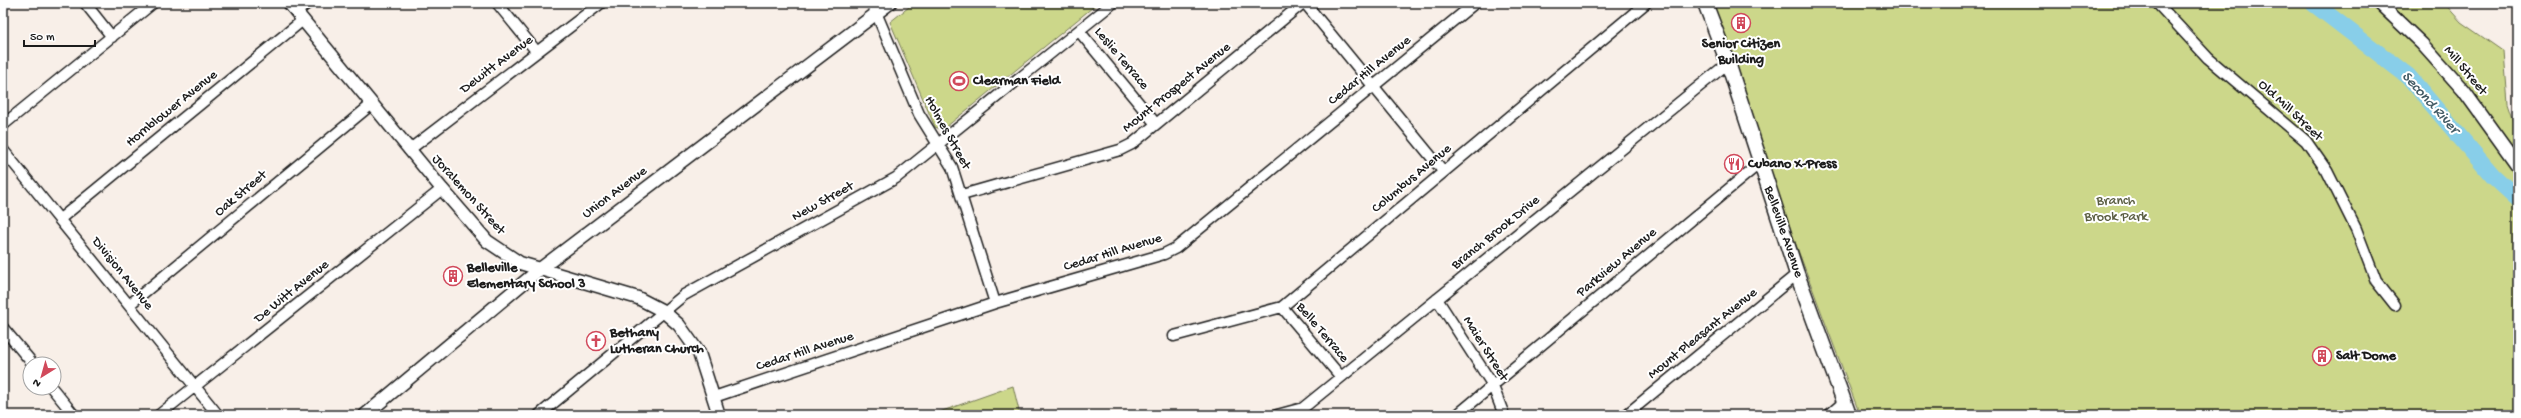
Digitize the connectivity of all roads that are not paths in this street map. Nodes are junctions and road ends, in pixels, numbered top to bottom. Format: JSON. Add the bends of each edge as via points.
{"nodes":[{"id":1,"x":85,"y":3,"type":"edge"},
{"id":2,"x":153,"y":3,"type":"edge"},
{"id":3,"x":308,"y":3,"type":"edge"},
{"id":4,"x":497,"y":3,"type":"edge"},
{"id":5,"x":601,"y":3,"type":"edge"},
{"id":6,"x":890,"y":3,"type":"edge"},
{"id":7,"x":1113,"y":3,"type":"edge"},
{"id":8,"x":1304,"y":3,"type":"edge"},
{"id":9,"x":1475,"y":3,"type":"edge"},
{"id":10,"x":1646,"y":3,"type":"edge"},
{"id":11,"x":1706,"y":3,"type":"edge"},
{"id":12,"x":2157,"y":3,"type":"edge"},
{"id":13,"x":2379,"y":3,"type":"edge"},
{"id":14,"x":875,"y":8,"type":"edge"},
{"id":15,"x":296,"y":12,"type":"edge"},
{"id":16,"x":1079,"y":31,"type":"junction"},
{"id":17,"x":112,"y":37,"type":"junction"},
{"id":18,"x":537,"y":52,"type":"junction"},
{"id":19,"x":1728,"y":63,"type":"junction"},
{"id":20,"x":1374,"y":86,"type":"junction"},
{"id":21,"x":372,"y":104,"type":"junction"},
{"id":22,"x":1156,"y":124,"type":"junction"},
{"id":23,"x":3,"y":125,"type":"edge"},
{"id":24,"x":939,"y":144,"type":"junction"},
{"id":25,"x":3,"y":150,"type":"edge"},
{"id":26,"x":410,"y":150,"type":"junction"},
{"id":27,"x":1760,"y":163,"type":"junction"},
{"id":28,"x":2518,"y":166,"type":"edge"},
{"id":29,"x":1443,"y":171,"type":"junction"},
{"id":30,"x":442,"y":189,"type":"junction"},
{"id":31,"x":962,"y":195,"type":"junction"},
{"id":32,"x":60,"y":219,"type":"junction"},
{"id":33,"x":540,"y":269,"type":"junction"},
{"id":34,"x":1797,"y":274,"type":"junction"},
{"id":35,"x":1437,"y":299,"type":"junction"},
{"id":36,"x":995,"y":303,"type":"junction"},
{"id":37,"x":129,"y":305,"type":"junction"},
{"id":38,"x":2395,"y":305,"type":"dead end"},
{"id":39,"x":1282,"y":307,"type":"junction"},
{"id":40,"x":663,"y":311,"type":"junction"},
{"id":41,"x":3,"y":328,"type":"edge"},
{"id":42,"x":1174,"y":336,"type":"dead end"},
{"id":43,"x":26,"y":356,"type":"edge"},
{"id":44,"x":1341,"y":377,"type":"junction"},
{"id":45,"x":1492,"y":384,"type":"junction"},
{"id":46,"x":196,"y":387,"type":"junction"},
{"id":47,"x":59,"y":396,"type":"edge"},
{"id":48,"x":714,"y":397,"type":"junction"},
{"id":49,"x":1847,"y":408,"type":"edge"},
{"id":50,"x":716,"y":413,"type":"edge"},
{"id":51,"x":74,"y":415,"type":"edge"},
{"id":52,"x":159,"y":415,"type":"edge"},
{"id":53,"x":218,"y":415,"type":"edge"},
{"id":54,"x":365,"y":415,"type":"edge"},
{"id":55,"x":539,"y":415,"type":"edge"},
{"id":56,"x":1277,"y":415,"type":"edge"},
{"id":57,"x":1457,"y":415,"type":"edge"},
{"id":58,"x":1504,"y":415,"type":"edge"},
{"id":59,"x":1626,"y":415,"type":"edge"},
{"id":60,"x":1829,"y":415,"type":"edge"}],
"edges":[{"from":1,"to":17,"type":"street"},
{"from":2,"to":17,"type":"street"},
{"from":3,"to":15,"type":"street","name":"Hornblower Avenue"},
{"from":4,"to":18,"type":"street"},
{"from":5,"to":18,"type":"street","name":"Dewitt Avenue"},
{"from":6,"to":14,"type":"street","name":"Union Avenue"},
{"from":7,"to":16,"type":"street","name":"New Street"},
{"from":8,"to":20,"type":"street"},
{"from":8,"to":22,"type":"street","name":"Mount Prospect Avenue"},
{"from":9,"to":20,"type":"street","name":"Cedar Hill Avenue"},
{"from":10,"to":29,"type":"street","name":"Columbus Avenue"},
{"from":11,"to":19,"type":"main road","name":"Belleville Avenue"},
{"from":12,"to":38,"type":"street","name":"Old Mill Street","via":[[2208,58],[2306,141],[2326,171],[2356,229],[2376,281]]},
{"from":13,"to":28,"type":"street","name":"Mill Street","via":[[2422,44],[2464,91]]},
{"from":14,"to":24,"type":"street","name":"Holmes Street","via":[[919,114]]},
{"from":14,"to":33,"type":"street","name":"Union Avenue"},
{"from":15,"to":21,"type":"street","name":"Joralemon Street"},
{"from":15,"to":32,"type":"street","name":"Hornblower Avenue"},
{"from":16,"to":22,"type":"street","name":"Leslie Terrace"},
{"from":16,"to":24,"type":"street","name":"New Street"},
{"from":17,"to":23,"type":"street"},
{"from":18,"to":26,"type":"street","name":"Dewitt Avenue"},
{"from":19,"to":27,"type":"main road","name":"Belleville Avenue"},
{"from":19,"to":35,"type":"street","name":"Branch Brook Drive"},
{"from":20,"to":29,"type":"street"},
{"from":20,"to":36,"type":"street","name":"Cedar Hill Avenue","via":[[1176,248],[1164,254]]},
{"from":21,"to":26,"type":"street","name":"Joralemon Street"},
{"from":21,"to":37,"type":"street","name":"Oak Street"},
{"from":22,"to":31,"type":"street","name":"Mount Prospect Avenue","via":[[1132,144],[1120,150]]},
{"from":24,"to":31,"type":"street","name":"Holmes Street","via":[[952,167]]},
{"from":24,"to":40,"type":"street","name":"New Street","via":[[896,178],[684,295]]},
{"from":25,"to":32,"type":"street","name":"Division Avenue"},
{"from":26,"to":30,"type":"street","name":"Joralemon Street"},
{"from":27,"to":34,"type":"main road","name":"Belleville Avenue"},
{"from":27,"to":45,"type":"street","name":"Parkview Avenue"},
{"from":29,"to":39,"type":"street","name":"Columbus Avenue"},
{"from":30,"to":33,"type":"street","name":"Joralemon Street","via":[[487,241],[511,258]]},
{"from":30,"to":46,"type":"street","name":"De Witt Avenue"},
{"from":31,"to":36,"type":"street","name":"Holmes Street"},
{"from":32,"to":37,"type":"street","name":"Division Avenue"},
{"from":33,"to":40,"type":"street","name":"Joralemon Street","via":[[638,298]]},
{"from":33,"to":54,"type":"street","name":"Union Avenue"},
{"from":34,"to":49,"type":"main road","name":"Belleville Avenue"},
{"from":34,"to":59,"type":"street","name":"Mount Pleasant Avenue"},
{"from":35,"to":44,"type":"street","name":"Branch Brook Drive"},
{"from":35,"to":45,"type":"street","name":"Maier Street"},
{"from":36,"to":48,"type":"street","name":"Cedar Hill Avenue"},
{"from":37,"to":46,"type":"street","name":"Division Avenue"},
{"from":39,"to":42,"type":"street","name":"Columbus Avenue"},
{"from":39,"to":44,"type":"street","name":"Belle Terrace"},
{"from":40,"to":48,"type":"street","name":"Joralemon Street","via":[[679,325],[693,343]]},
{"from":40,"to":55,"type":"street","name":"New Street"},
{"from":41,"to":43,"type":"street"},
{"from":44,"to":56,"type":"street","name":"Branch Brook Drive","via":[[1303,408]]},
{"from":45,"to":57,"type":"street","name":"Parkview Avenue"},
{"from":45,"to":58,"type":"street","name":"Maier Street"},
{"from":46,"to":52,"type":"street","name":"De Witt Avenue"},
{"from":46,"to":53,"type":"street","name":"Division Avenue"},
{"from":47,"to":51,"type":"street"},
{"from":48,"to":50,"type":"street","name":"Joralemon Street"},
{"from":49,"to":60,"type":"street"}]}
